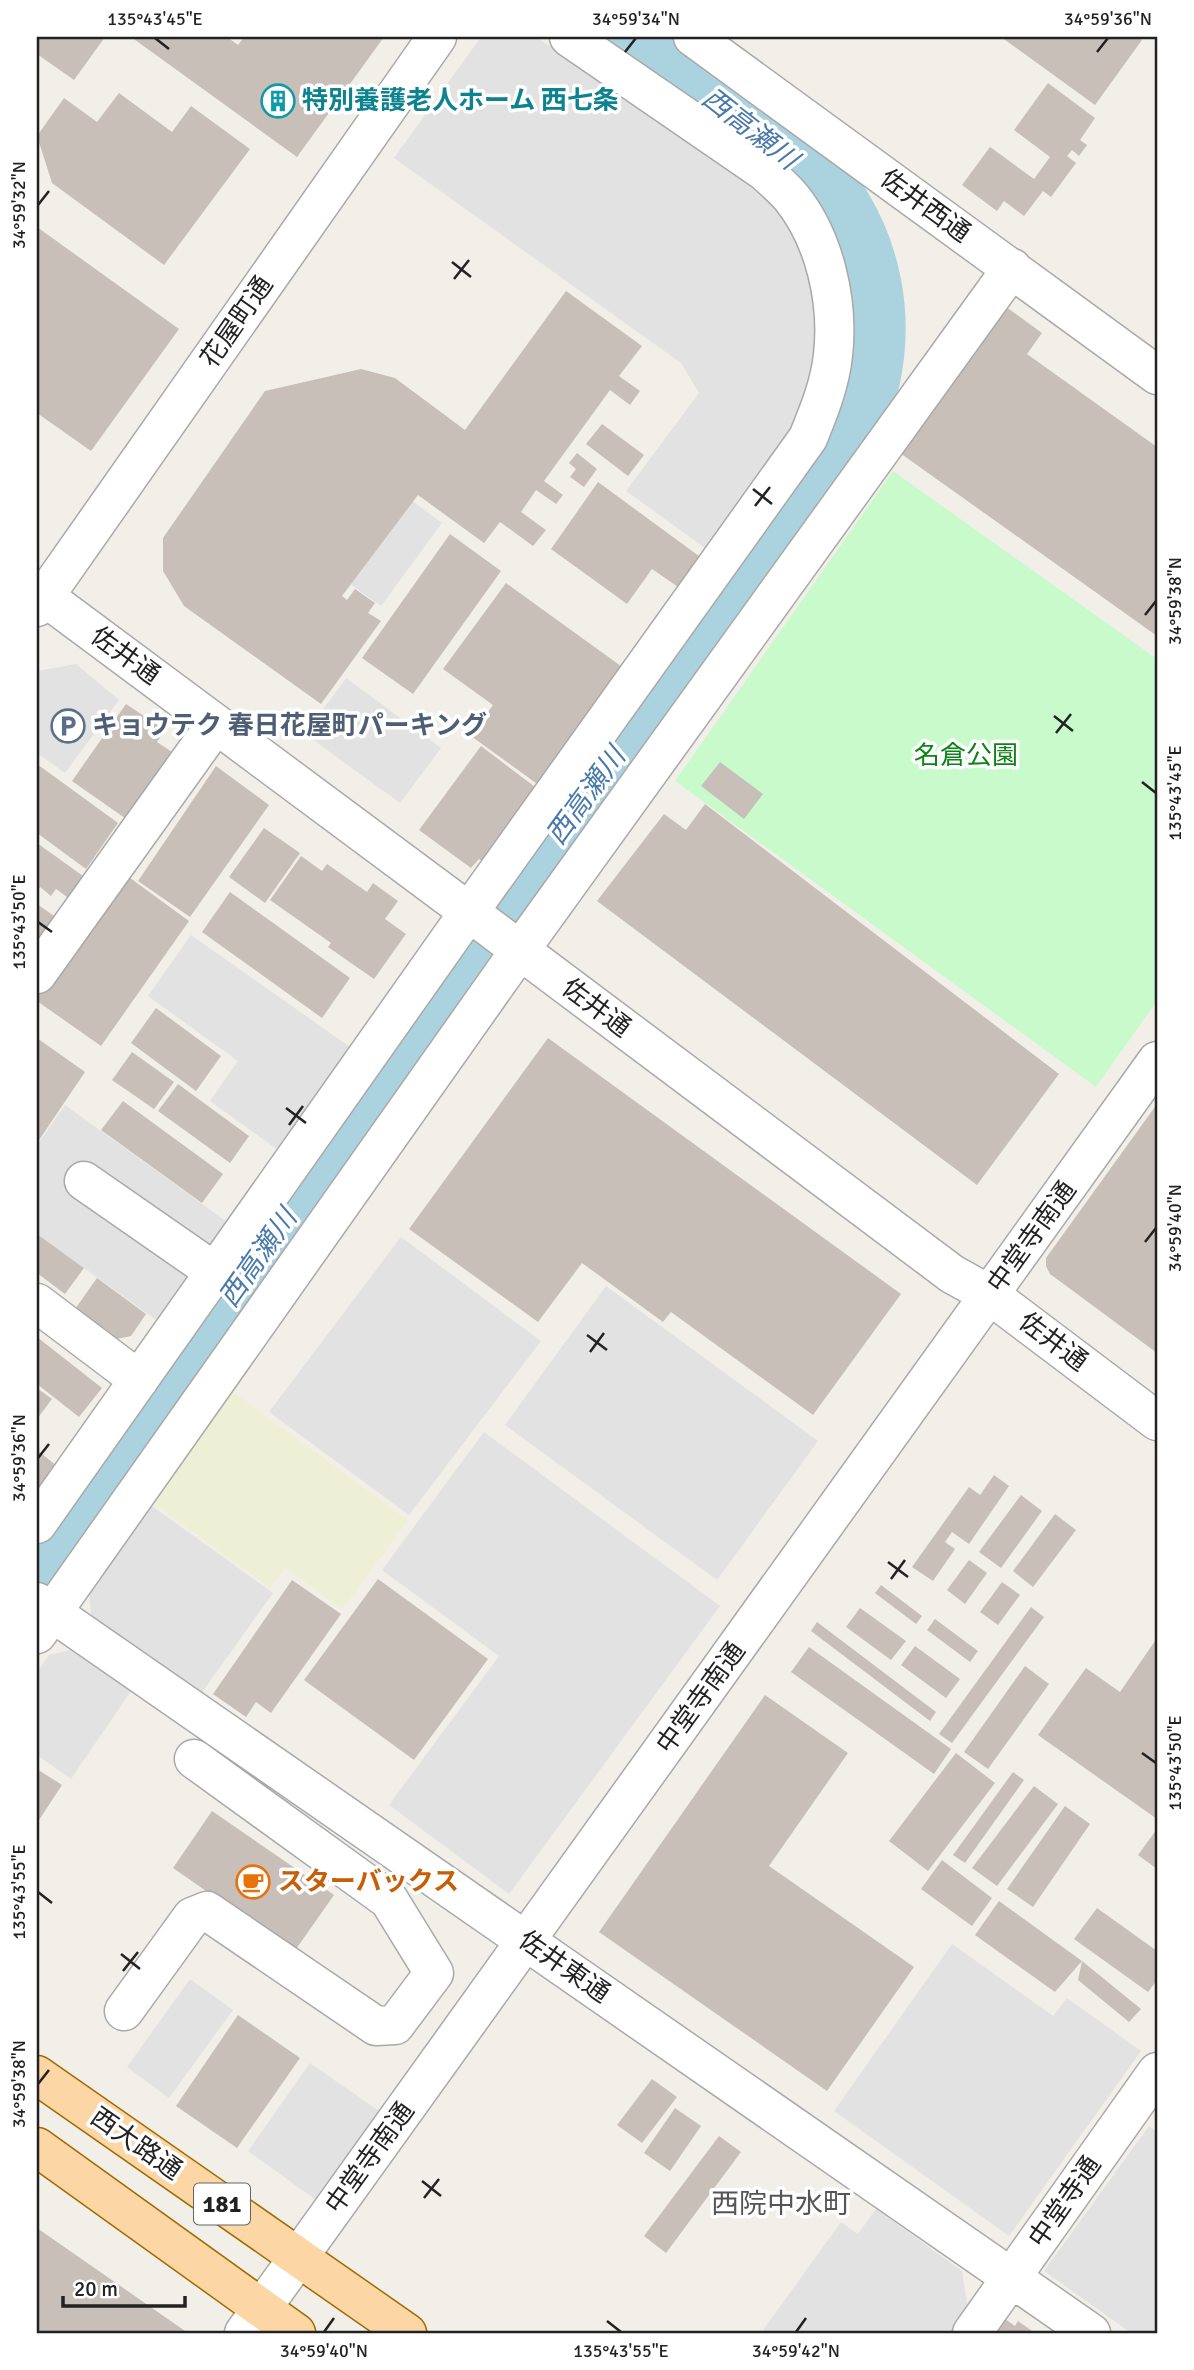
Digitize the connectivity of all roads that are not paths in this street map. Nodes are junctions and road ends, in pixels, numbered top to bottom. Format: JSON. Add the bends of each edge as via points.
{"nodes":[{"id":1,"x":437,"y":37,"type":"edge"},
{"id":2,"x":569,"y":37,"type":"edge"},
{"id":3,"x":693,"y":37,"type":"edge"},
{"id":4,"x":1012,"y":268,"type":"junction"},
{"id":5,"x":1157,"y":375,"type":"edge"},
{"id":6,"x":39,"y":598,"type":"edge"},
{"id":7,"x":216,"y":724,"type":"junction"},
{"id":8,"x":471,"y":913,"type":"junction"},
{"id":9,"x":516,"y":947,"type":"junction"},
{"id":10,"x":37,"y":974,"type":"edge"},
{"id":11,"x":1157,"y":1061,"type":"edge"},
{"id":12,"x":84,"y":1181,"type":"dead end"},
{"id":13,"x":215,"y":1272,"type":"junction"},
{"id":14,"x":990,"y":1295,"type":"junction"},
{"id":15,"x":37,"y":1303,"type":"edge"},
{"id":16,"x":139,"y":1380,"type":"junction"},
{"id":17,"x":1157,"y":1421,"type":"edge"},
{"id":18,"x":37,"y":1524,"type":"edge"},
{"id":19,"x":42,"y":1616,"type":"edge"},
{"id":20,"x":194,"y":1759,"type":"dead end"},
{"id":21,"x":527,"y":1941,"type":"junction"},
{"id":22,"x":124,"y":2011,"type":"dead end"},
{"id":23,"x":1157,"y":2071,"type":"edge"},
{"id":24,"x":37,"y":2075,"type":"edge"},
{"id":25,"x":37,"y":2147,"type":"edge"},
{"id":26,"x":299,"y":2258,"type":"junction"},
{"id":27,"x":1011,"y":2278,"type":"junction"},
{"id":28,"x":253,"y":2321,"type":"edge"},
{"id":29,"x":296,"y":2333,"type":"edge"},
{"id":30,"x":407,"y":2333,"type":"edge"},
{"id":31,"x":972,"y":2333,"type":"edge"},
{"id":32,"x":1091,"y":2333,"type":"edge"}],
"edges":[{"from":1,"to":6,"type":"street","name":"花屋町通"},
{"from":2,"to":8,"type":"street","via":[[764,171],[791,197],[826,265],[833,355],[823,402],[808,438]]},
{"from":3,"to":4,"type":"street","name":"佐井西通"},
{"from":4,"to":5,"type":"street","name":"佐井西通"},
{"from":4,"to":9,"type":"street"},
{"from":6,"to":7,"type":"street","name":"佐井通"},
{"from":7,"to":8,"type":"street","name":"佐井通"},
{"from":7,"to":10,"type":"street"},
{"from":8,"to":9,"type":"street","name":"佐井通"},
{"from":8,"to":13,"type":"street"},
{"from":9,"to":14,"type":"street","name":"佐井通","via":[[952,1275]]},
{"from":9,"to":19,"type":"street"},
{"from":11,"to":14,"type":"street","name":"中堂寺南通"},
{"from":12,"to":13,"type":"street"},
{"from":13,"to":16,"type":"street"},
{"from":14,"to":17,"type":"street","name":"佐井通"},
{"from":14,"to":21,"type":"street","name":"中堂寺南通"},
{"from":15,"to":16,"type":"street"},
{"from":16,"to":18,"type":"street"},
{"from":19,"to":21,"type":"street","name":"佐井東通"},
{"from":20,"to":22,"type":"street","via":[[389,1900],[434,1973],[395,2025],[376,2026],[207,1911],[192,1917]]},
{"from":21,"to":26,"type":"street","name":"中堂寺南通"},
{"from":21,"to":27,"type":"street","name":"佐井東通"},
{"from":23,"to":27,"type":"street","name":"中堂寺通"},
{"from":24,"to":26,"type":"main road","name":"西大路通","number":"181"},
{"from":25,"to":28,"type":"main road","number":"181"},
{"from":26,"to":28,"type":"street","name":"中堂寺南通"},
{"from":26,"to":30,"type":"main road","name":"西大路通","number":"181"},
{"from":27,"to":31,"type":"street","name":"中堂寺通"},
{"from":27,"to":32,"type":"street","name":"佐井東通"},
{"from":28,"to":29,"type":"main road","number":"181"}]}
